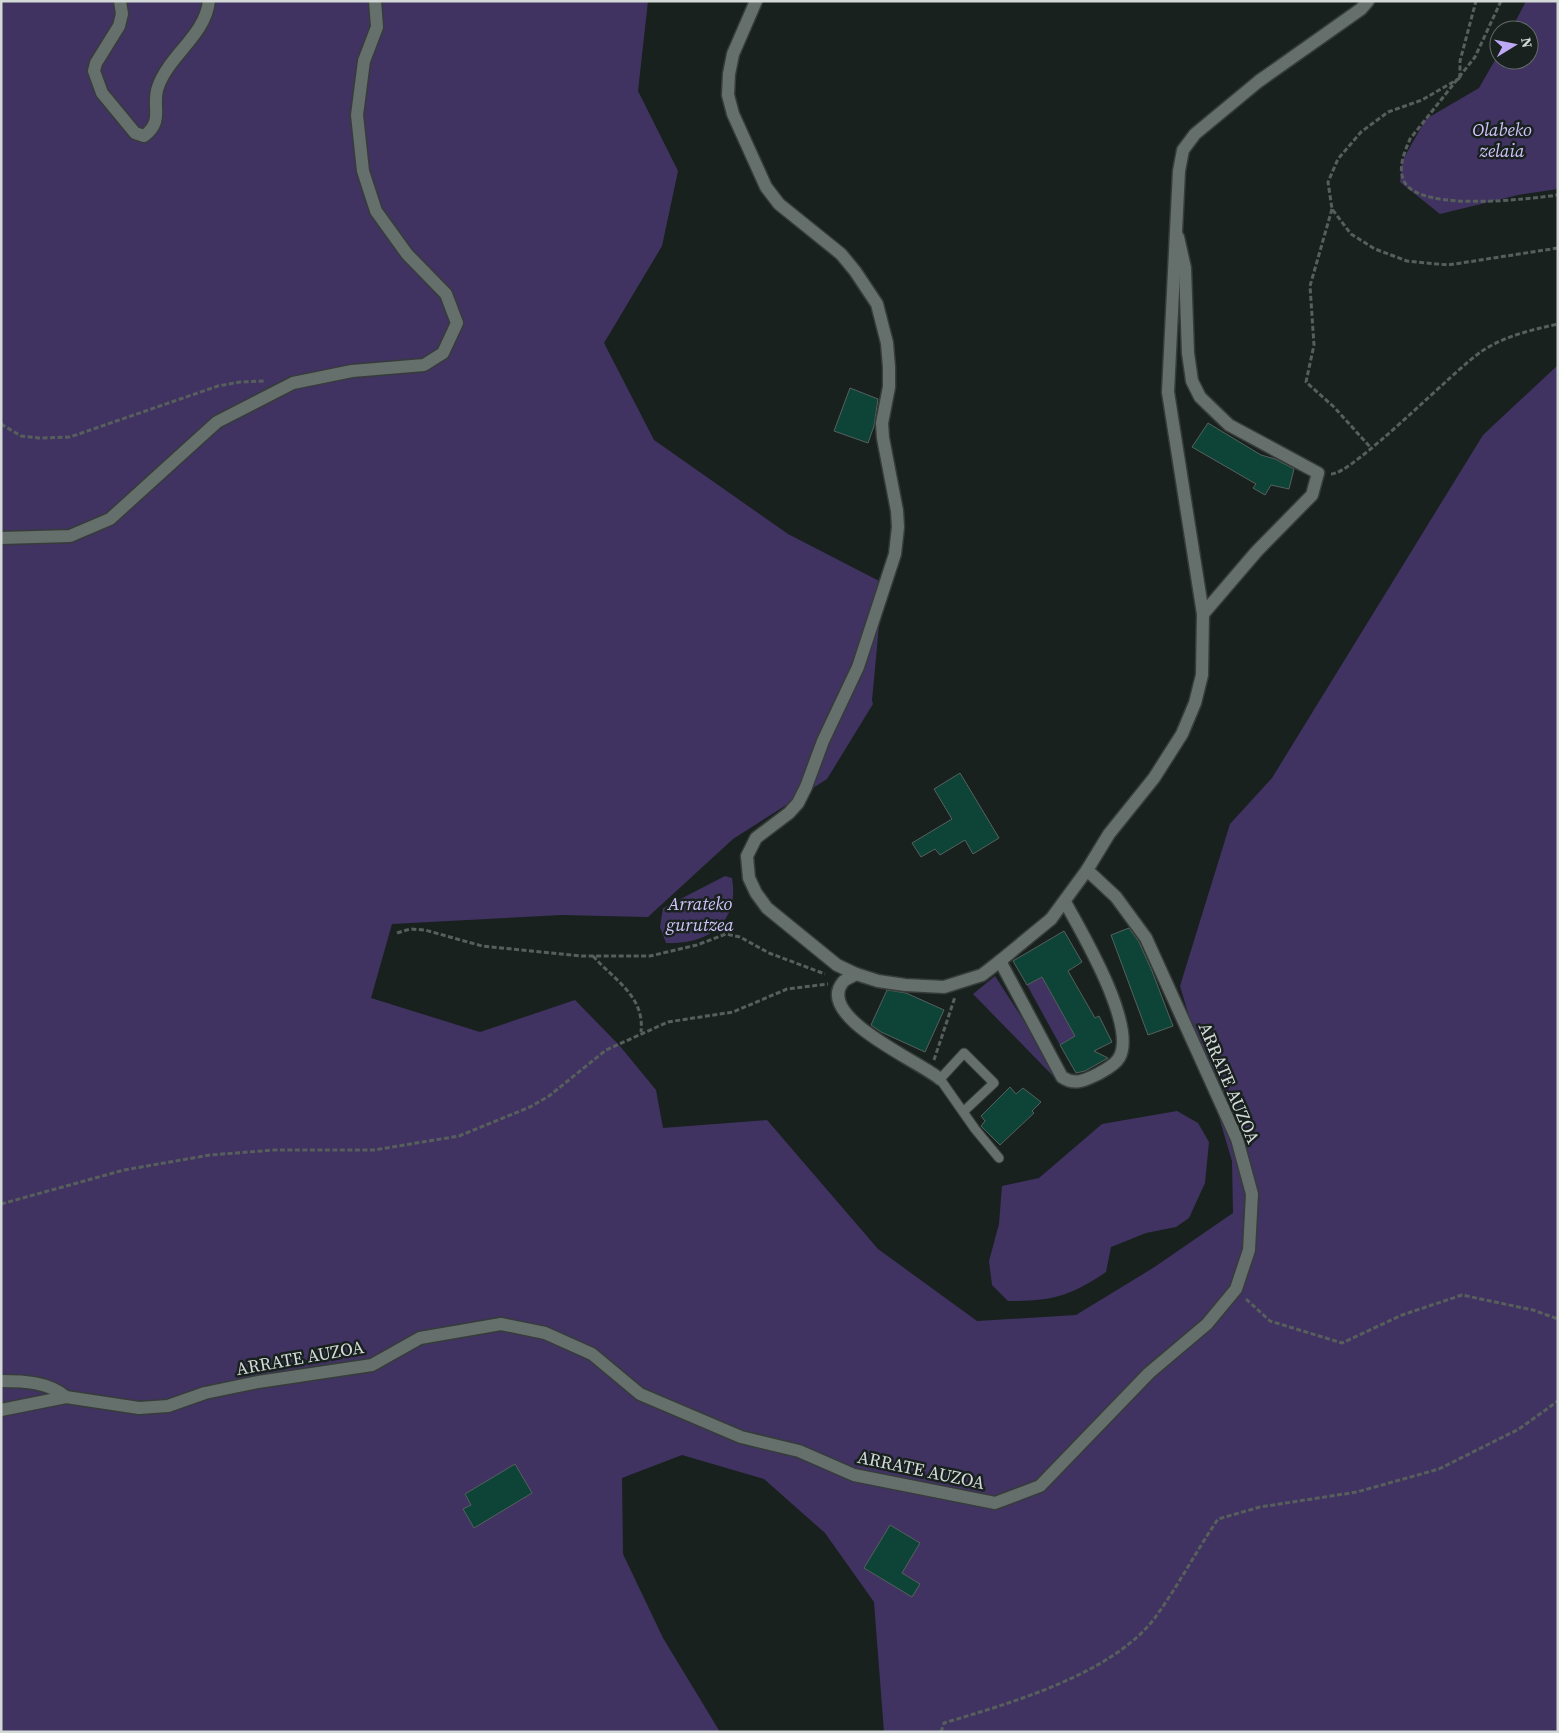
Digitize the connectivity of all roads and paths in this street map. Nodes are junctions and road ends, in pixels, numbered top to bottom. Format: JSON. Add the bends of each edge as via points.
{"nodes":[{"id":1,"x":120,"y":1,"type":"edge"},
{"id":2,"x":209,"y":1,"type":"edge"},
{"id":3,"x":375,"y":1,"type":"edge"},
{"id":4,"x":756,"y":1,"type":"edge"},
{"id":5,"x":1368,"y":1,"type":"edge"},
{"id":6,"x":1476,"y":1,"type":"edge"},
{"id":7,"x":1501,"y":1,"type":"edge"},
{"id":8,"x":1460,"y":78,"type":"junction"},
{"id":9,"x":1558,"y":195,"type":"edge"},
{"id":10,"x":1332,"y":209,"type":"junction"},
{"id":11,"x":1178,"y":237,"type":"junction"},
{"id":12,"x":1558,"y":248,"type":"edge"},
{"id":13,"x":1558,"y":324,"type":"edge"},
{"id":14,"x":293,"y":383,"type":"junction"},
{"id":15,"x":1,"y":424,"type":"edge"},
{"id":16,"x":1371,"y":448,"type":"junction"},
{"id":17,"x":1318,"y":473,"type":"junction"},
{"id":18,"x":1,"y":538,"type":"edge"},
{"id":19,"x":1203,"y":614,"type":"junction"},
{"id":20,"x":1087,"y":870,"type":"junction"},
{"id":21,"x":1064,"y":902,"type":"junction"},
{"id":22,"x":397,"y":933,"type":"dead end"},
{"id":23,"x":593,"y":956,"type":"junction"},
{"id":24,"x":1000,"y":961,"type":"junction"},
{"id":25,"x":832,"y":974,"type":"dead end"},
{"id":26,"x":856,"y":974,"type":"junction"},
{"id":27,"x":843,"y":981,"type":"junction"},
{"id":28,"x":960,"y":982,"type":"junction"},
{"id":29,"x":641,"y":1033,"type":"junction"},
{"id":30,"x":930,"y":1070,"type":"junction"},
{"id":31,"x":940,"y":1079,"type":"junction"},
{"id":32,"x":963,"y":1112,"type":"junction"},
{"id":33,"x":999,"y":1158,"type":"dead end"},
{"id":34,"x":1,"y":1204,"type":"edge"},
{"id":35,"x":1236,"y":1289,"type":"junction"},
{"id":36,"x":1558,"y":1319,"type":"edge"},
{"id":37,"x":1,"y":1381,"type":"edge"},
{"id":38,"x":66,"y":1397,"type":"junction"},
{"id":39,"x":1558,"y":1401,"type":"edge"},
{"id":40,"x":1,"y":1410,"type":"edge"},
{"id":41,"x":941,"y":1732,"type":"edge"}],
"edges":[{"from":1,"to":2,"type":"street","via":[[122,14],[119,26],[94,71],[102,93],[135,133],[144,136],[152,130],[156,120],[158,88],[204,22]]},
{"from":3,"to":14,"type":"street","via":[[377,27],[364,61],[357,115],[363,171],[376,211],[407,254],[446,294],[457,322],[443,353],[424,365],[352,371]]},
{"from":4,"to":26,"type":"street","via":[[733,54],[728,95],[733,114],[766,187],[779,204],[841,254],[877,304],[887,343],[889,367],[882,430],[898,527],[895,554],[858,667],[798,802],[756,838],[747,856],[748,878],[767,908],[837,966]]},
{"from":5,"to":11,"type":"street","via":[[1259,81],[1195,134],[1184,150],[1179,171]]},
{"from":6,"to":8,"type":"path","via":[[1460,61]]},
{"from":7,"to":8,"type":"path","via":[[1475,57]]},
{"from":8,"to":9,"type":"path","via":[[1410,139],[1403,155],[1401,172],[1406,184],[1434,197],[1464,202]]},
{"from":8,"to":10,"type":"path","via":[[1422,100],[1388,112],[1361,132],[1338,159],[1328,182]]},
{"from":10,"to":12,"type":"path","via":[[1351,234],[1375,249],[1407,261],[1448,264]]},
{"from":10,"to":16,"type":"path","via":[[1310,286],[1314,345],[1306,382]]},
{"from":11,"to":17,"type":"street","via":[[1185,268],[1188,353],[1192,381],[1200,397],[1229,425]]},
{"from":11,"to":19,"type":"street","via":[[1168,392]]},
{"from":13,"to":16,"type":"path","via":[[1505,338],[1482,351]]},
{"from":14,"to":15,"type":"path","via":[[240,382],[218,386],[70,437],[21,436]]},
{"from":14,"to":18,"type":"street","via":[[217,422],[110,518],[70,536]]},
{"from":16,"to":17,"type":"path","via":[[1336,474]]},
{"from":17,"to":19,"type":"street","via":[[1312,495],[1257,551]]},
{"from":19,"to":20,"type":"street","via":[[1202,675],[1182,734],[1154,778],[1109,834]]},
{"from":20,"to":21,"type":"street"},
{"from":20,"to":35,"type":"street","name":"ARRATE AUZOA","via":[[1116,897],[1146,938],[1237,1139],[1252,1194],[1249,1250]]},
{"from":21,"to":24,"type":"street","via":[[1051,919]]},
{"from":21,"to":24,"type":"street","via":[[1094,953],[1118,1011],[1123,1039],[1120,1058],[1110,1067],[1077,1083],[1062,1077]]},
{"from":22,"to":23,"type":"path","via":[[410,929],[426,930],[482,946]]},
{"from":23,"to":25,"type":"path","via":[[650,956],[697,945],[726,934],[740,937],[769,954]]},
{"from":23,"to":29,"type":"path","via":[[629,991],[642,1020]]},
{"from":24,"to":28,"type":"street","via":[[982,975]]},
{"from":26,"to":27,"type":"street"},
{"from":26,"to":28,"type":"street","via":[[924,988]]},
{"from":27,"to":29,"type":"path","via":[[787,990],[734,1012],[668,1022]]},
{"from":27,"to":30,"type":"street","via":[[838,994],[846,1016],[861,1029]]},
{"from":28,"to":30,"type":"path"},
{"from":29,"to":34,"type":"path","via":[[606,1050],[549,1096],[530,1107],[459,1136],[374,1150],[274,1150],[210,1155],[124,1170]]},
{"from":30,"to":31,"type":"street"},
{"from":31,"to":32,"type":"lane"},
{"from":31,"to":32,"type":"lane","via":[[964,1053],[994,1083]]},
{"from":32,"to":33,"type":"lane"},
{"from":35,"to":36,"type":"path","via":[[1270,1321],[1342,1343],[1402,1316],[1462,1295],[1533,1310]]},
{"from":35,"to":38,"type":"street","name":"ARRATE AUZOA","via":[[1206,1324],[1149,1373],[1040,1486],[995,1503],[854,1475],[799,1451],[741,1437],[640,1394],[592,1354],[545,1333],[501,1324],[420,1338],[372,1365],[258,1382],[205,1393],[168,1406],[139,1408]]},
{"from":37,"to":38,"type":"street","name":"ARRATE AUZOA","via":[[56,1388]]},
{"from":38,"to":40,"type":"street","name":"ARRATE AUZOA"},
{"from":39,"to":41,"type":"path","via":[[1519,1429],[1439,1470],[1357,1492],[1260,1507],[1218,1519],[1156,1616],[1124,1648],[1063,1684],[944,1723]]}]}
